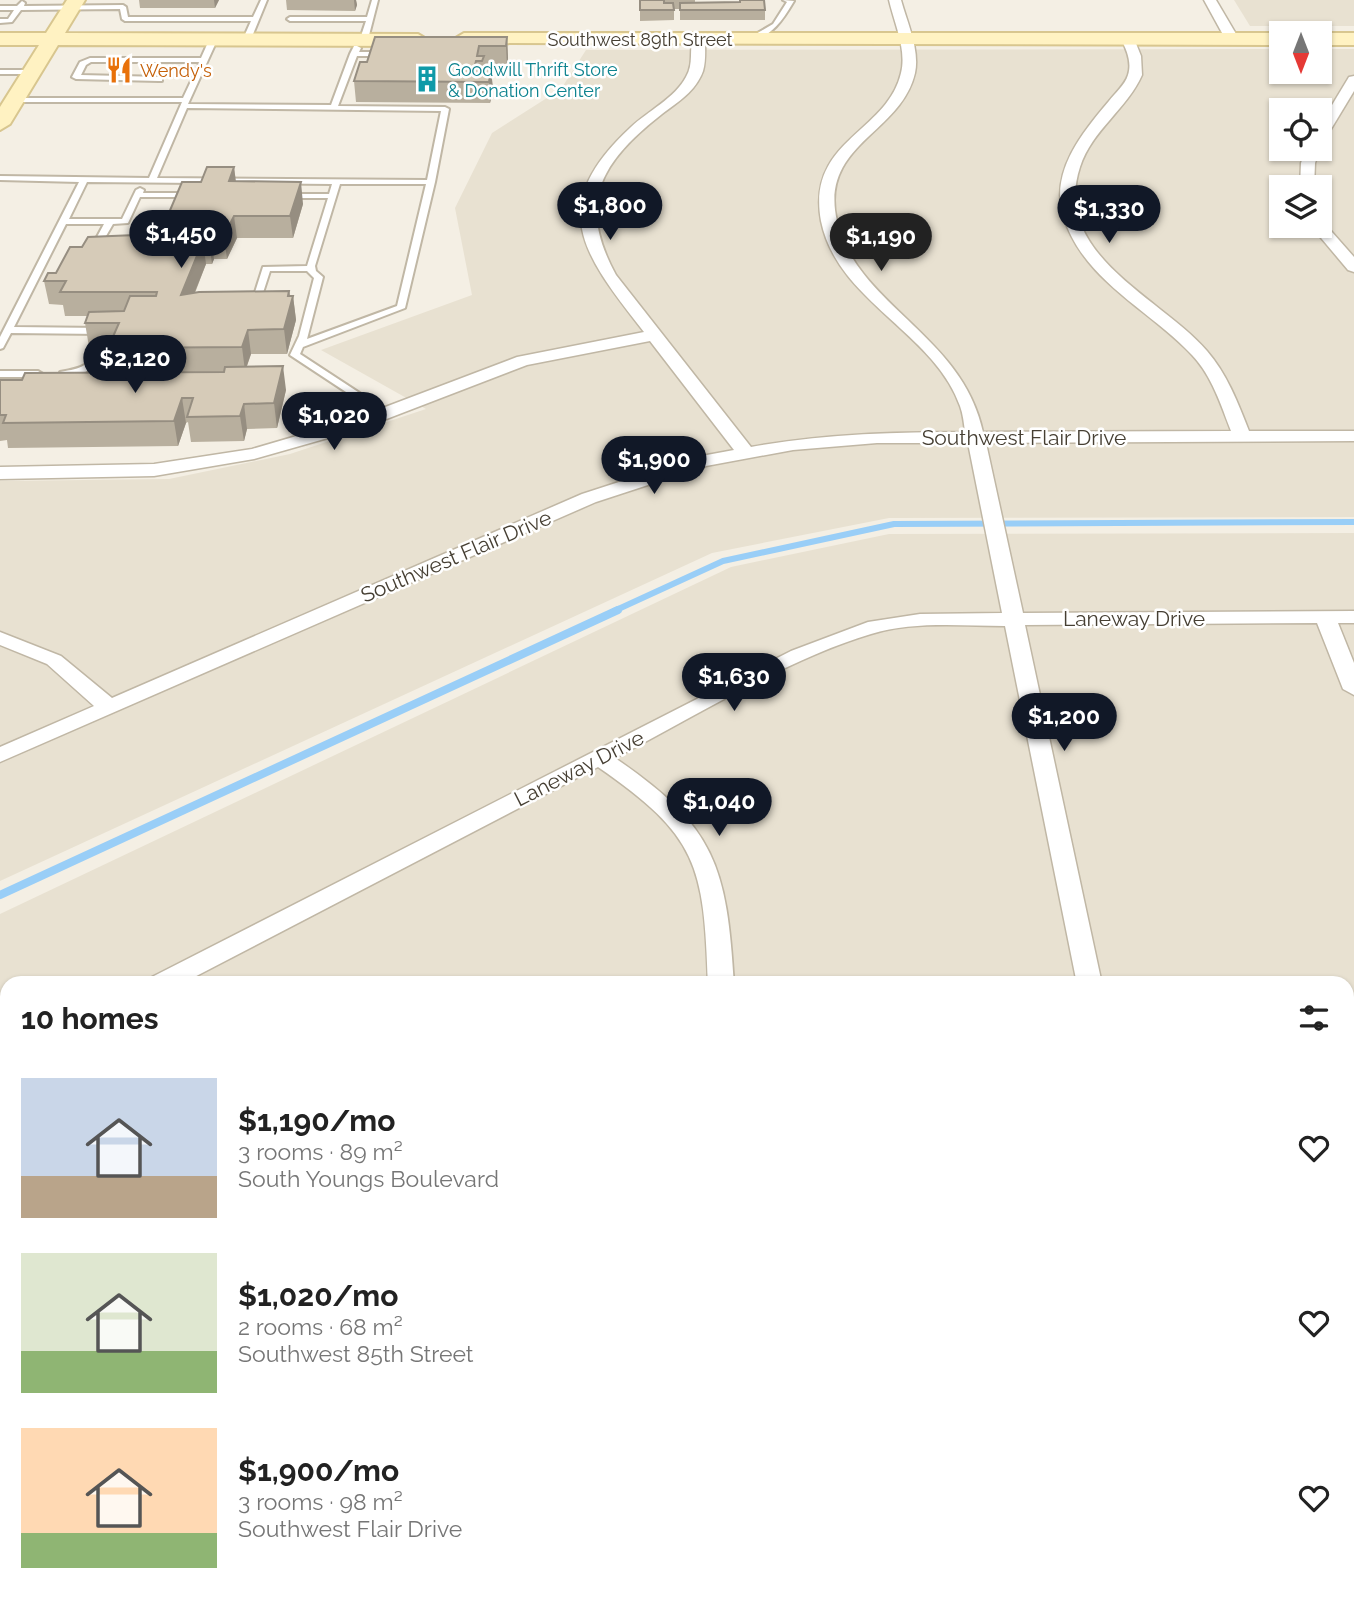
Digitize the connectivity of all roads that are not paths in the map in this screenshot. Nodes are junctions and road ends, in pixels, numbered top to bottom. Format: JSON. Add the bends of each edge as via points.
{"nodes":[{"id":1,"x":24,"y":0,"type":"edge"},
{"id":2,"x":264,"y":0,"type":"edge"},
{"id":3,"x":375,"y":0,"type":"edge"},
{"id":4,"x":786,"y":0,"type":"edge"},
{"id":5,"x":895,"y":0,"type":"edge"},
{"id":6,"x":1210,"y":0,"type":"edge"},
{"id":7,"x":74,"y":4,"type":"edge"},
{"id":8,"x":123,"y":5,"type":"edge"},
{"id":9,"x":0,"y":8,"type":"edge"},
{"id":10,"x":19,"y":8,"type":"junction"},
{"id":11,"x":256,"y":19,"type":"junction"},
{"id":12,"x":290,"y":19,"type":"dead end"},
{"id":13,"x":370,"y":19,"type":"junction"},
{"id":14,"x":0,"y":21,"type":"edge"},
{"id":15,"x":779,"y":22,"type":"junction"},
{"id":16,"x":214,"y":38,"type":"junction"},
{"id":17,"x":247,"y":38,"type":"junction"},
{"id":18,"x":0,"y":39,"type":"edge"},
{"id":19,"x":54,"y":39,"type":"junction"},
{"id":20,"x":698,"y":39,"type":"junction"},
{"id":21,"x":751,"y":39,"type":"junction"},
{"id":22,"x":802,"y":39,"type":"junction"},
{"id":23,"x":903,"y":39,"type":"junction"},
{"id":24,"x":1128,"y":39,"type":"junction"},
{"id":25,"x":1232,"y":39,"type":"junction"},
{"id":26,"x":1269,"y":39,"type":"edge"},
{"id":27,"x":1332,"y":39,"type":"edge"},
{"id":28,"x":1354,"y":39,"type":"edge"},
{"id":29,"x":360,"y":44,"type":"junction"},
{"id":30,"x":396,"y":53,"type":"edge"},
{"id":31,"x":100,"y":59,"type":"junction"},
{"id":32,"x":169,"y":60,"type":"junction"},
{"id":33,"x":204,"y":60,"type":"junction"},
{"id":34,"x":0,"y":72,"type":"edge"},
{"id":35,"x":33,"y":72,"type":"junction"},
{"id":36,"x":114,"y":79,"type":"junction"},
{"id":37,"x":159,"y":79,"type":"junction"},
{"id":38,"x":1354,"y":80,"type":"edge"},
{"id":39,"x":149,"y":101,"type":"junction"},
{"id":40,"x":185,"y":103,"type":"junction"},
{"id":41,"x":334,"y":107,"type":"junction"},
{"id":42,"x":5,"y":114,"type":"edge"},
{"id":43,"x":1332,"y":116,"type":"edge"},
{"id":44,"x":0,"y":178,"type":"edge"},
{"id":45,"x":84,"y":180,"type":"junction"},
{"id":46,"x":148,"y":181,"type":"junction"},
{"id":47,"x":337,"y":181,"type":"junction"},
{"id":48,"x":431,"y":182,"type":"junction"},
{"id":49,"x":138,"y":195,"type":"junction"},
{"id":50,"x":208,"y":195,"type":"edge"},
{"id":51,"x":276,"y":195,"type":"edge"},
{"id":52,"x":332,"y":196,"type":"junction"},
{"id":53,"x":63,"y":221,"type":"junction"},
{"id":54,"x":110,"y":222,"type":"junction"},
{"id":55,"x":1329,"y":238,"type":"edge"},
{"id":56,"x":92,"y":253,"type":"edge"},
{"id":57,"x":1354,"y":267,"type":"edge"},
{"id":58,"x":311,"y":268,"type":"junction"},
{"id":59,"x":266,"y":308,"type":"edge"},
{"id":60,"x":300,"y":308,"type":"dead end"},
{"id":61,"x":311,"y":309,"type":"junction"},
{"id":62,"x":8,"y":330,"type":"junction"},
{"id":63,"x":108,"y":335,"type":"edge"},
{"id":64,"x":654,"y":335,"type":"junction"},
{"id":65,"x":300,"y":345,"type":"junction"},
{"id":66,"x":0,"y":346,"type":"edge"},
{"id":67,"x":103,"y":347,"type":"edge"},
{"id":68,"x":0,"y":374,"type":"edge"},
{"id":69,"x":384,"y":413,"type":"junction"},
{"id":70,"x":1354,"y":436,"type":"edge"},
{"id":71,"x":975,"y":437,"type":"junction"},
{"id":72,"x":1242,"y":437,"type":"junction"},
{"id":73,"x":746,"y":453,"type":"junction"},
{"id":74,"x":0,"y":473,"type":"edge"},
{"id":75,"x":1325,"y":617,"type":"junction"},
{"id":76,"x":1354,"y":617,"type":"edge"},
{"id":77,"x":1013,"y":619,"type":"junction"},
{"id":78,"x":0,"y":638,"type":"edge"},
{"id":79,"x":1354,"y":689,"type":"edge"},
{"id":80,"x":110,"y":708,"type":"junction"},
{"id":81,"x":0,"y":755,"type":"edge"},
{"id":82,"x":600,"y":758,"type":"junction"},
{"id":83,"x":175,"y":976,"type":"edge"},
{"id":84,"x":721,"y":976,"type":"edge"},
{"id":85,"x":1088,"y":976,"type":"edge"}],
"edges":[{"from":1,"to":10,"type":"lane"},
{"from":2,"to":11,"type":"lane"},
{"from":3,"to":13,"type":"lane"},
{"from":4,"to":15,"type":"lane","via":[[791,1]]},
{"from":5,"to":23,"type":"street"},
{"from":6,"to":25,"type":"street"},
{"from":7,"to":8,"type":"lane"},
{"from":7,"to":10,"type":"lane"},
{"from":7,"to":19,"type":"main road"},
{"from":8,"to":11,"type":"lane","via":[[125,19]]},
{"from":9,"to":10,"type":"lane"},
{"from":10,"to":14,"type":"lane","via":[[10,21]]},
{"from":11,"to":17,"type":"lane"},
{"from":12,"to":13,"type":"lane"},
{"from":13,"to":29,"type":"lane"},
{"from":15,"to":21,"type":"lane"},
{"from":15,"to":22,"type":"lane"},
{"from":16,"to":17,"type":"main road","name":"Southwest 89th Street"},
{"from":16,"to":19,"type":"main road","name":"Southwest 89th Street"},
{"from":16,"to":33,"type":"lane"},
{"from":17,"to":29,"type":"main road","name":"Southwest 89th Street"},
{"from":18,"to":19,"type":"main road","name":"Southwest 89th Street"},
{"from":19,"to":35,"type":"main road"},
{"from":20,"to":21,"type":"main road","name":"Southwest 89th Street"},
{"from":20,"to":29,"type":"main road","name":"Southwest 89th Street"},
{"from":20,"to":64,"type":"street","via":[[699,62],[693,78],[608,157],[587,206],[590,244],[598,260]]},
{"from":21,"to":22,"type":"main road","name":"Southwest 89th Street"},
{"from":22,"to":23,"type":"main road","name":"Southwest 89th Street"},
{"from":23,"to":24,"type":"main road","name":"Southwest 89th Street"},
{"from":23,"to":71,"type":"street","via":[[909,72],[904,87],[839,159],[828,187],[828,217],[855,272],[957,380],[969,406]]},
{"from":24,"to":25,"type":"main road","name":"Southwest 89th Street"},
{"from":24,"to":72,"type":"street","via":[[1136,73],[1070,166],[1071,216],[1084,242],[1112,277],[1208,363]]},
{"from":25,"to":26,"type":"main road","name":"Southwest 89th Street"},
{"from":27,"to":28,"type":"main road"},
{"from":29,"to":30,"type":"lane"},
{"from":29,"to":41,"type":"lane"},
{"from":31,"to":32,"type":"lane"},
{"from":31,"to":36,"type":"lane","via":[[83,64],[76,77]]},
{"from":31,"to":36,"type":"lane","via":[[157,65],[156,72]]},
{"from":32,"to":33,"type":"lane"},
{"from":32,"to":37,"type":"lane"},
{"from":33,"to":40,"type":"lane"},
{"from":34,"to":35,"type":"lane"},
{"from":35,"to":42,"type":"main road"},
{"from":36,"to":37,"type":"lane"},
{"from":37,"to":39,"type":"lane"},
{"from":38,"to":43,"type":"street"},
{"from":39,"to":40,"type":"lane"},
{"from":39,"to":42,"type":"lane"},
{"from":40,"to":41,"type":"lane"},
{"from":40,"to":46,"type":"lane"},
{"from":41,"to":48,"type":"lane","via":[[446,109]]},
{"from":44,"to":45,"type":"lane"},
{"from":45,"to":46,"type":"lane"},
{"from":45,"to":53,"type":"lane"},
{"from":46,"to":47,"type":"lane"},
{"from":46,"to":49,"type":"lane"},
{"from":47,"to":48,"type":"lane"},
{"from":47,"to":52,"type":"lane"},
{"from":48,"to":65,"type":"lane","via":[[401,307]]},
{"from":49,"to":50,"type":"lane"},
{"from":49,"to":54,"type":"lane","via":[[125,221]]},
{"from":51,"to":52,"type":"lane"},
{"from":52,"to":58,"type":"lane"},
{"from":53,"to":54,"type":"lane"},
{"from":53,"to":62,"type":"lane"},
{"from":54,"to":56,"type":"lane"},
{"from":55,"to":57,"type":"street"},
{"from":58,"to":59,"type":"lane","via":[[266,269],[254,308]]},
{"from":58,"to":61,"type":"lane","via":[[318,277]]},
{"from":60,"to":61,"type":"lane"},
{"from":61,"to":65,"type":"lane"},
{"from":62,"to":63,"type":"lane","via":[[98,329]]},
{"from":62,"to":66,"type":"lane"},
{"from":64,"to":69,"type":"street","via":[[523,360]]},
{"from":64,"to":73,"type":"street"},
{"from":65,"to":69,"type":"lane","via":[[297,357]]},
{"from":67,"to":68,"type":"lane","via":[[86,372]]},
{"from":69,"to":74,"type":"street","via":[[296,443],[178,468]]},
{"from":70,"to":72,"type":"street","name":"Southwest Flair Drive"},
{"from":71,"to":72,"type":"street","name":"Southwest Flair Drive"},
{"from":71,"to":73,"type":"street","name":"Southwest Flair Drive","via":[[845,439]]},
{"from":71,"to":77,"type":"street"},
{"from":73,"to":80,"type":"street","name":"Southwest Flair Drive","via":[[662,472],[589,498]]},
{"from":75,"to":76,"type":"street","name":"Laneway Drive"},
{"from":75,"to":77,"type":"street","name":"Laneway Drive"},
{"from":75,"to":79,"type":"street"},
{"from":77,"to":82,"type":"street","name":"Laneway Drive","via":[[919,620],[844,636],[798,655]]},
{"from":77,"to":85,"type":"street"},
{"from":78,"to":80,"type":"street","via":[[54,660]]},
{"from":80,"to":81,"type":"street","name":"Southwest Flair Drive"},
{"from":82,"to":83,"type":"street","name":"Laneway Drive"},
{"from":82,"to":84,"type":"street","via":[[659,800],[698,845],[708,865],[717,907]]}]}
